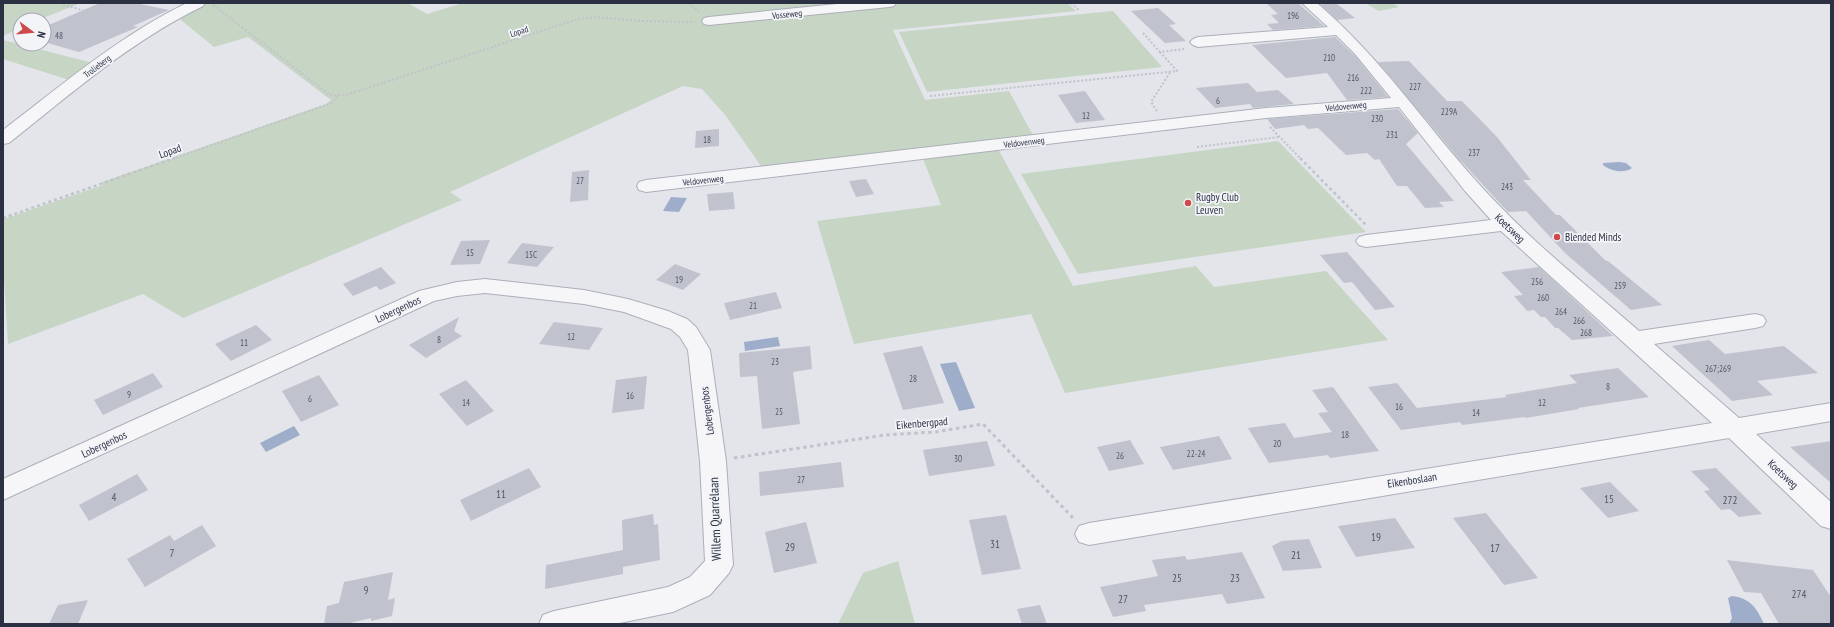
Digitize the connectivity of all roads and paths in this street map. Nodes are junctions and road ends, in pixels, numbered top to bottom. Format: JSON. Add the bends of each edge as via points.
{"nodes":[{"id":1,"x":198,"y":3,"type":"edge"},
{"id":2,"x":210,"y":3,"type":"edge"},
{"id":3,"x":889,"y":3,"type":"edge"},
{"id":4,"x":1071,"y":3,"type":"edge"},
{"id":5,"x":1309,"y":3,"type":"edge"},
{"id":6,"x":63,"y":5,"type":"dead end"},
{"id":7,"x":1080,"y":11,"type":"dead end"},
{"id":8,"x":709,"y":20,"type":"joint"},
{"id":9,"x":149,"y":28,"type":"junction"},
{"id":10,"x":1340,"y":30,"type":"junction"},
{"id":11,"x":1143,"y":33,"type":"dead end"},
{"id":12,"x":1198,"y":42,"type":"joint"},
{"id":13,"x":1160,"y":52,"type":"junction"},
{"id":14,"x":1171,"y":71,"type":"junction"},
{"id":15,"x":338,"y":95,"type":"junction"},
{"id":16,"x":930,"y":96,"type":"dead end"},
{"id":17,"x":1403,"y":102,"type":"junction"},
{"id":18,"x":1257,"y":114,"type":"junction"},
{"id":19,"x":1169,"y":125,"type":"junction"},
{"id":20,"x":1280,"y":137,"type":"junction"},
{"id":21,"x":3,"y":139,"type":"edge"},
{"id":22,"x":1197,"y":147,"type":"dead end"},
{"id":23,"x":646,"y":186,"type":"dead end"},
{"id":24,"x":3,"y":218,"type":"edge"},
{"id":25,"x":1506,"y":224,"type":"junction"},
{"id":26,"x":1372,"y":240,"type":"joint"},
{"id":27,"x":1755,"y":321,"type":"dead end"},
{"id":28,"x":1634,"y":339,"type":"junction"},
{"id":29,"x":1831,"y":412,"type":"edge"},
{"id":30,"x":1735,"y":429,"type":"junction"},
{"id":31,"x":713,"y":462,"type":"junction"},
{"id":32,"x":3,"y":490,"type":"edge"},
{"id":33,"x":1831,"y":518,"type":"edge"},
{"id":34,"x":1089,"y":534,"type":"joint"},
{"id":35,"x":554,"y":624,"type":"edge"}],
"edges":[{"from":1,"to":9,"type":"street","name":"Trolieberg"},
{"from":2,"to":15,"type":"path","via":[[330,95]]},
{"from":3,"to":8,"type":"street","name":"Vosseweg"},
{"from":4,"to":7,"type":"path"},
{"from":5,"to":10,"type":"street","name":"Koetsweg"},
{"from":6,"to":9,"type":"path"},
{"from":8,"to":15,"type":"path","name":"Lopad","via":[[640,21],[578,18],[346,95]]},
{"from":9,"to":21,"type":"street","name":"Trolieberg"},
{"from":10,"to":12,"type":"street"},
{"from":10,"to":17,"type":"street","name":"Koetsweg"},
{"from":11,"to":13,"type":"path"},
{"from":12,"to":13,"type":"path","via":[[1203,47]]},
{"from":13,"to":14,"type":"path","via":[[1177,71]]},
{"from":14,"to":16,"type":"path"},
{"from":14,"to":19,"type":"path","via":[[1151,102]]},
{"from":15,"to":24,"type":"path","name":"Lopad","via":[[332,103]]},
{"from":17,"to":18,"type":"street","name":"Veldovenweg"},
{"from":17,"to":25,"type":"street","name":"Koetsweg","via":[[1477,195]]},
{"from":18,"to":19,"type":"street","name":"Veldovenweg"},
{"from":18,"to":20,"type":"path"},
{"from":19,"to":23,"type":"street","name":"Veldovenweg"},
{"from":20,"to":22,"type":"path"},
{"from":20,"to":26,"type":"path"},
{"from":25,"to":26,"type":"street"},
{"from":25,"to":28,"type":"street","name":"Koetsweg"},
{"from":27,"to":28,"type":"street"},
{"from":28,"to":30,"type":"street","name":"Koetsweg"},
{"from":29,"to":30,"type":"street"},
{"from":30,"to":33,"type":"street","name":"Koetsweg"},
{"from":30,"to":34,"type":"street","name":"Eikenboslaan","via":[[1233,508]]},
{"from":31,"to":32,"type":"street","name":"Lobergenbos","via":[[699,350],[688,332],[679,324],[628,306],[584,297],[485,286],[427,296]]},
{"from":31,"to":34,"type":"path","name":"Eikenbergpad","via":[[885,435],[935,432],[983,424]]},
{"from":31,"to":35,"type":"street","name":"Willem Quarrélaan","via":[[719,565],[700,586],[673,600]]}]}
